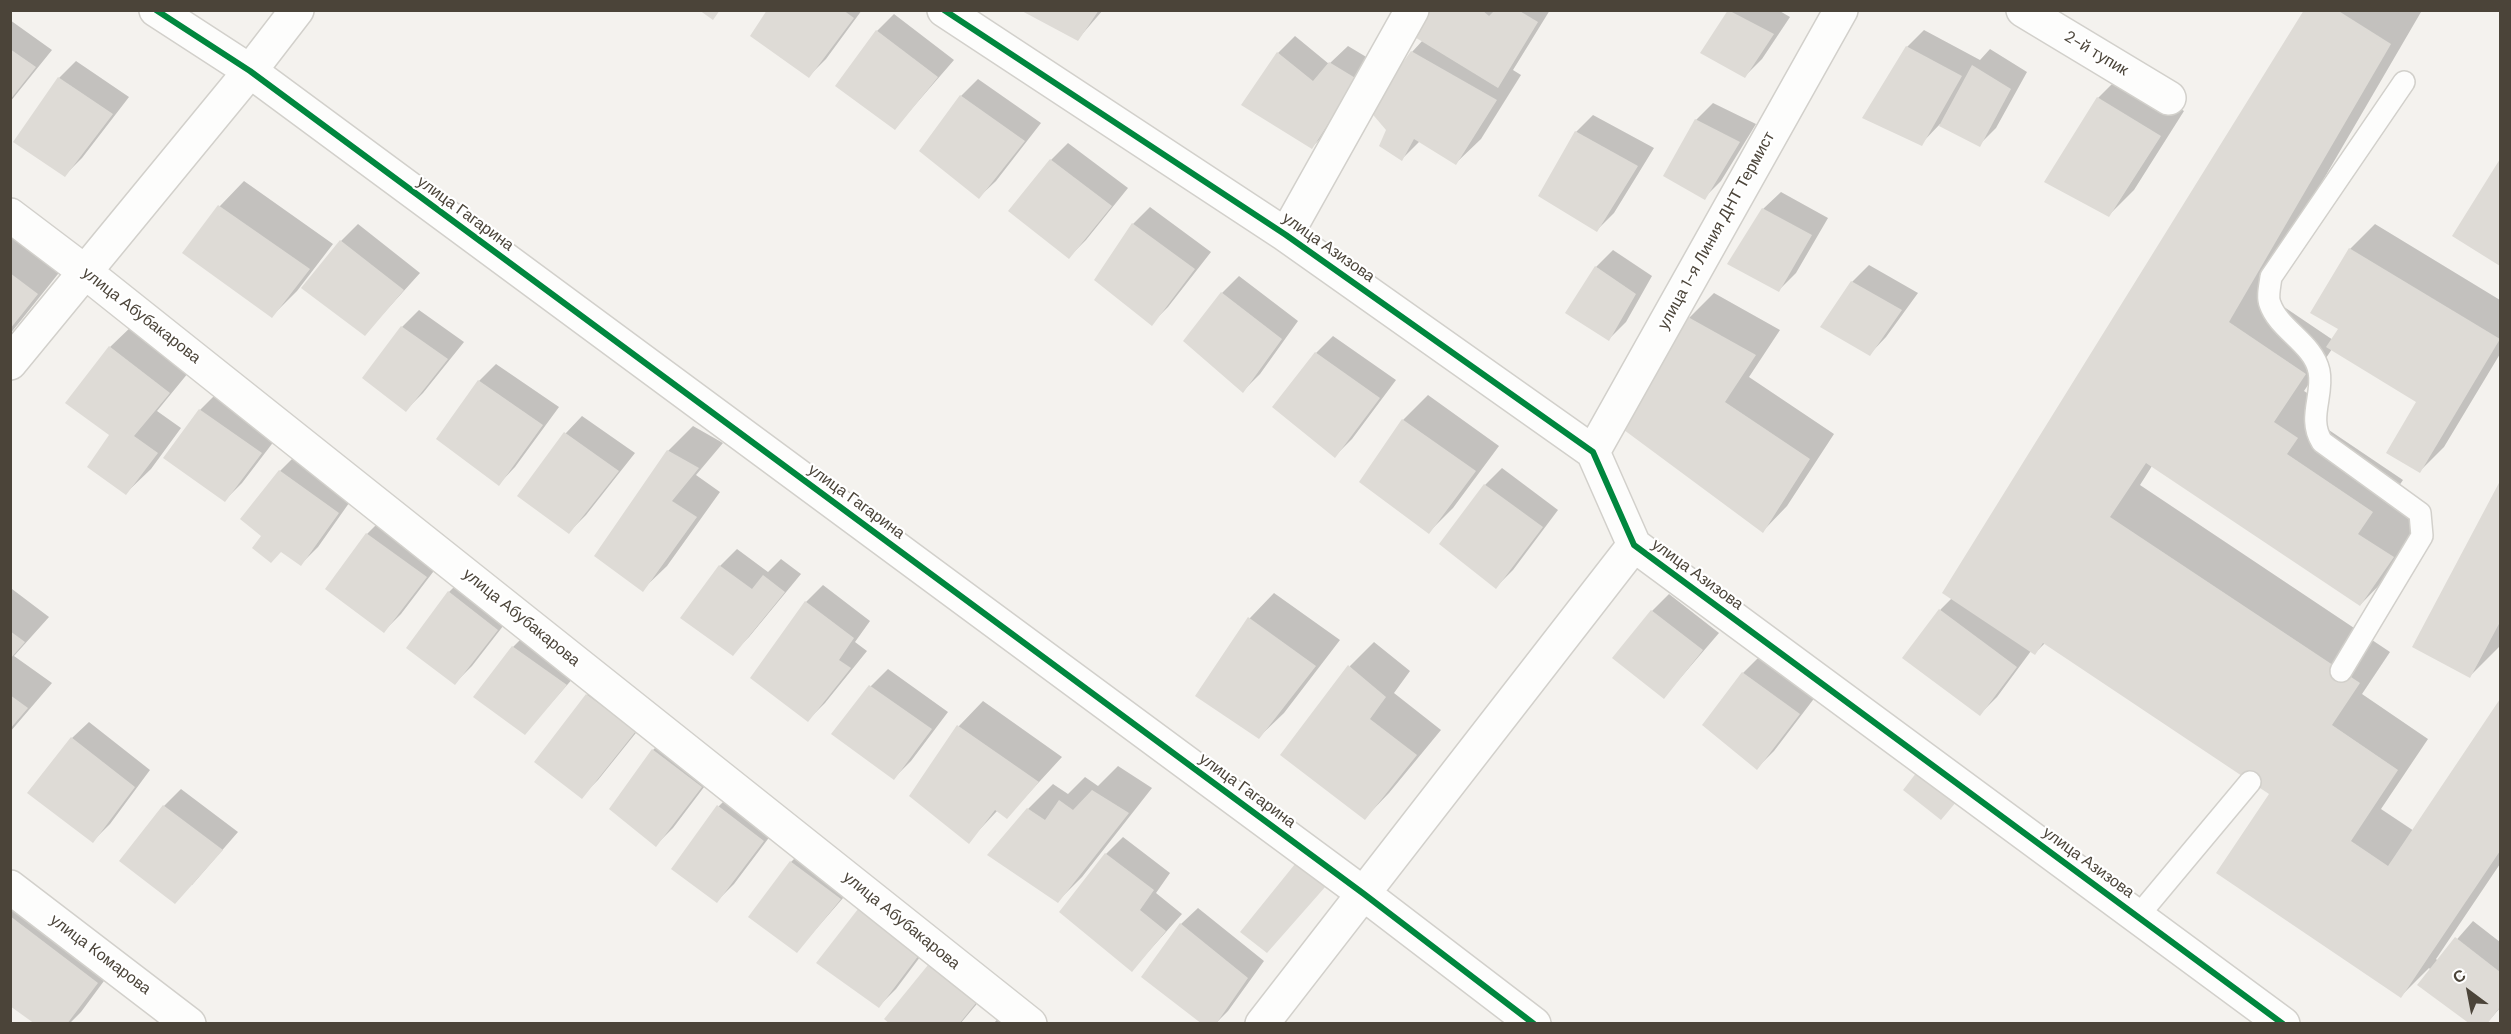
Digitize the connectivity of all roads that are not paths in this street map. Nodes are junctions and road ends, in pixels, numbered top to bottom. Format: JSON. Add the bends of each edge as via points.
{"nodes":[{"id":1,"x":156,"y":10,"type":"edge"},
{"id":2,"x":297,"y":10,"type":"edge"},
{"id":3,"x":1412,"y":10,"type":"edge"},
{"id":4,"x":1841,"y":10,"type":"edge"},
{"id":5,"x":2023,"y":10,"type":"edge"},
{"id":6,"x":963,"y":16,"type":"edge"},
{"id":7,"x":250,"y":71,"type":"junction"},
{"id":8,"x":2404,"y":82,"type":"dead end"},
{"id":9,"x":2169,"y":98,"type":"dead end"},
{"id":10,"x":10,"y":215,"type":"edge"},
{"id":11,"x":1286,"y":235,"type":"junction"},
{"id":12,"x":84,"y":271,"type":"junction"},
{"id":13,"x":10,"y":363,"type":"edge"},
{"id":14,"x":1593,"y":452,"type":"junction"},
{"id":15,"x":1634,"y":545,"type":"junction"},
{"id":16,"x":2341,"y":671,"type":"dead end"},
{"id":17,"x":2250,"y":782,"type":"dead end"},
{"id":18,"x":10,"y":887,"type":"edge"},
{"id":19,"x":1364,"y":894,"type":"junction"},
{"id":20,"x":2138,"y":916,"type":"junction"},
{"id":21,"x":189,"y":1023,"type":"edge"},
{"id":22,"x":1030,"y":1023,"type":"edge"},
{"id":23,"x":1262,"y":1023,"type":"edge"},
{"id":24,"x":1534,"y":1023,"type":"edge"},
{"id":25,"x":2283,"y":1023,"type":"edge"}],
"edges":[{"from":1,"to":7,"type":"street","name":"улица Гагарина"},
{"from":2,"to":7,"type":"street"},
{"from":3,"to":11,"type":"street"},
{"from":4,"to":14,"type":"street","name":"улица 1-я Линия ДНТ Термист"},
{"from":5,"to":9,"type":"street","name":"2-й тупик"},
{"from":6,"to":11,"type":"street","name":"улица Азизова"},
{"from":7,"to":12,"type":"street"},
{"from":7,"to":19,"type":"street","name":"улица Гагарина"},
{"from":8,"to":16,"type":"lane","via":[[2271,277],[2269,302],[2319,371],[2315,431],[2322,442],[2420,513],[2422,536]]},
{"from":10,"to":12,"type":"street","name":"улица Абубакарова"},
{"from":11,"to":14,"type":"street","name":"улица Азизова"},
{"from":12,"to":13,"type":"street"},
{"from":12,"to":22,"type":"street","name":"улица Абубакарова"},
{"from":14,"to":15,"type":"street","name":"улица Азизова"},
{"from":15,"to":19,"type":"street"},
{"from":15,"to":20,"type":"street","name":"улица Азизова"},
{"from":17,"to":20,"type":"lane"},
{"from":18,"to":21,"type":"street","name":"улица Комарова"},
{"from":19,"to":23,"type":"street"},
{"from":19,"to":24,"type":"street","name":"улица Гагарина"},
{"from":20,"to":25,"type":"street","name":"улица Азизова"}]}
